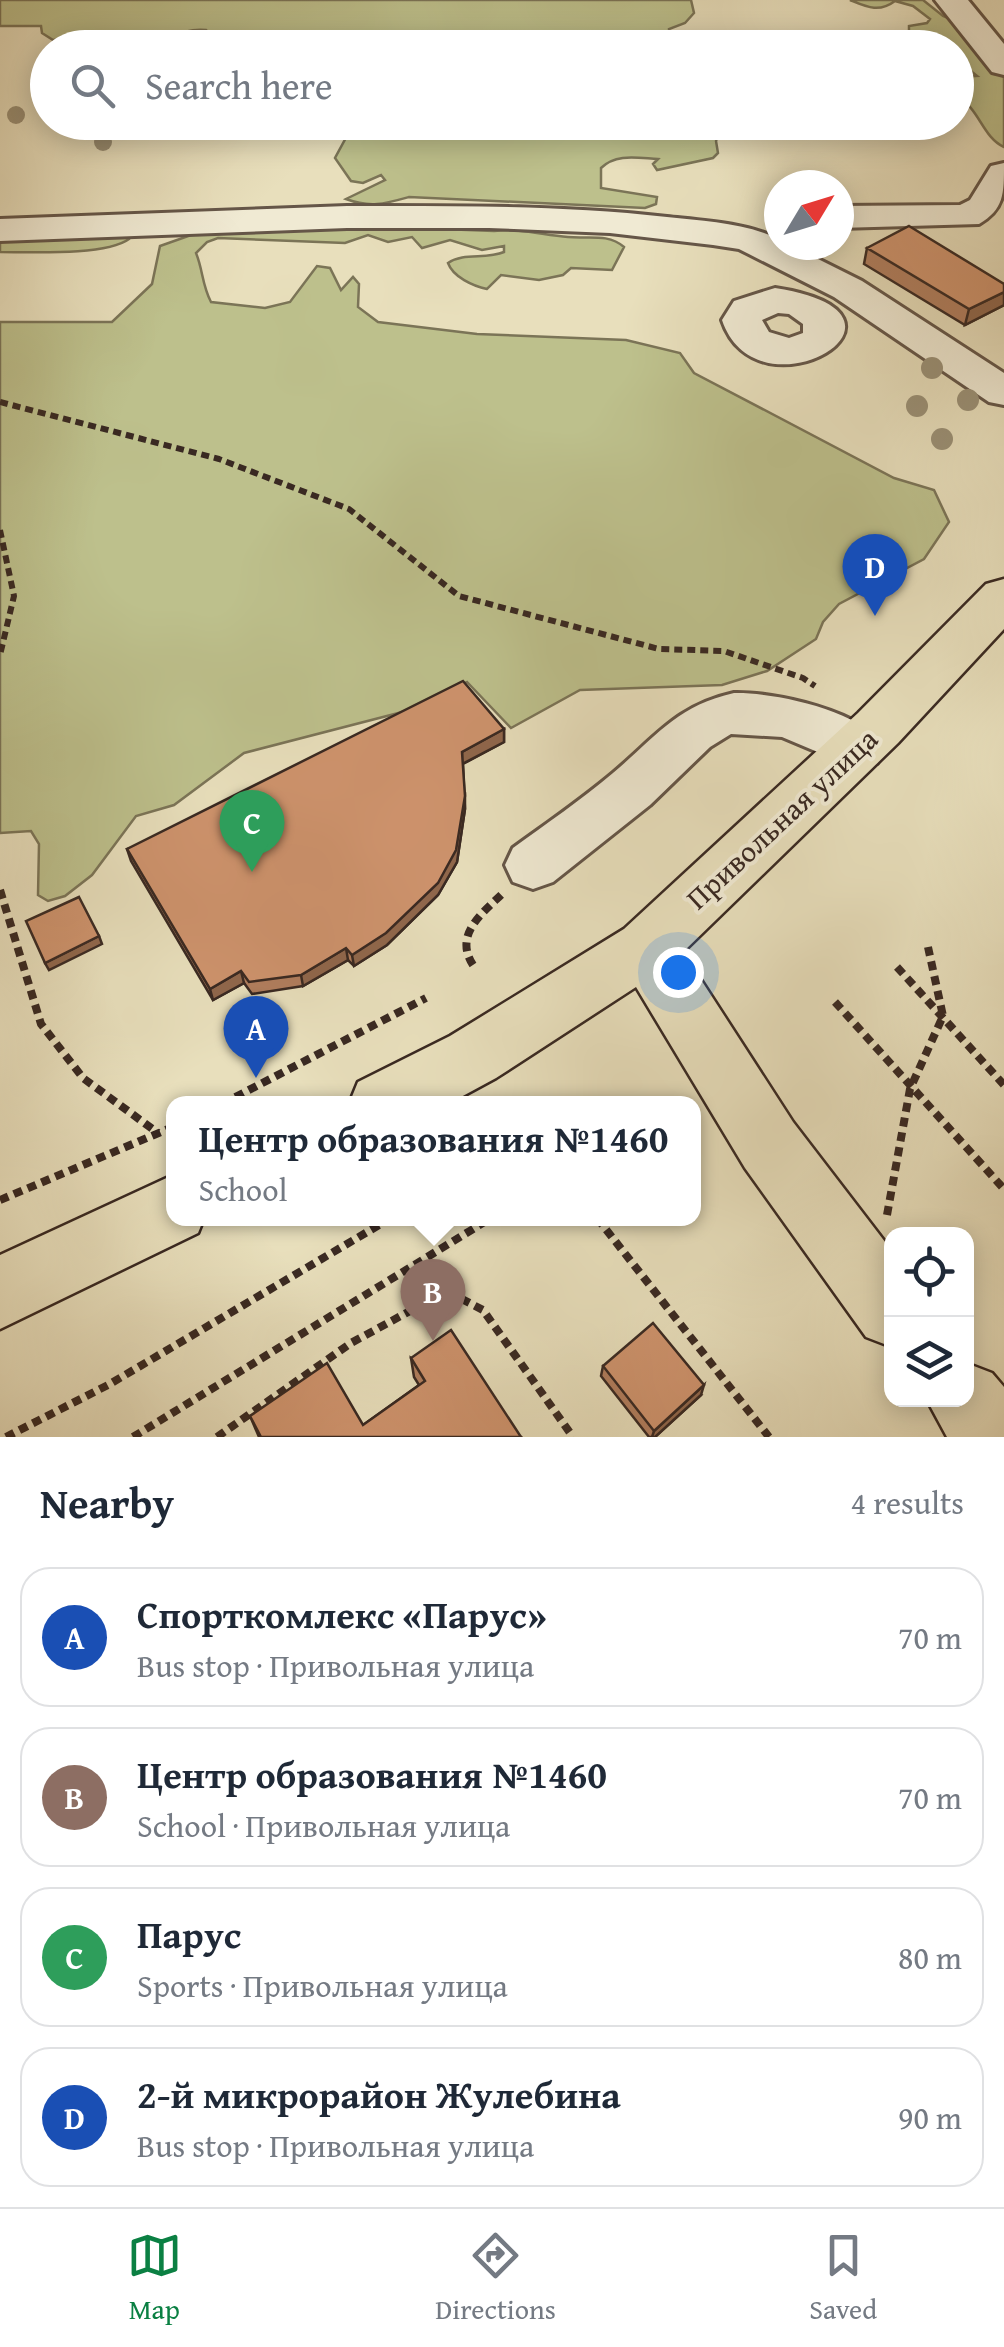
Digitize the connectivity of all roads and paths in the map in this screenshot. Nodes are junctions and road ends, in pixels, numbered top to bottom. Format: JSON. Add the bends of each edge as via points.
{"nodes":[{"id":1,"x":952,"y":0,"type":"edge"},
{"id":2,"x":1004,"y":65,"type":"edge"},
{"id":3,"x":1004,"y":174,"type":"edge"},
{"id":4,"x":854,"y":217,"type":"edge"},
{"id":5,"x":0,"y":230,"type":"edge"},
{"id":6,"x":764,"y":232,"type":"edge"},
{"id":7,"x":782,"y":260,"type":"edge"},
{"id":8,"x":1004,"y":392,"type":"edge"},
{"id":9,"x":0,"y":402,"type":"edge"},
{"id":10,"x":0,"y":530,"type":"edge"},
{"id":11,"x":1004,"y":598,"type":"edge"},
{"id":12,"x":0,"y":654,"type":"edge"},
{"id":13,"x":868,"y":738,"type":"junction"},
{"id":14,"x":534,"y":864,"type":"joint"},
{"id":15,"x":0,"y":890,"type":"edge"},
{"id":16,"x":646,"y":948,"type":"junction"},
{"id":17,"x":928,"y":948,"type":"dead end"},
{"id":18,"x":473,"y":965,"type":"dead end"},
{"id":19,"x":898,"y":967,"type":"dead end"},
{"id":20,"x":426,"y":998,"type":"dead end"},
{"id":21,"x":835,"y":1002,"type":"dead end"},
{"id":22,"x":943,"y":1016,"type":"junction"},
{"id":23,"x":1004,"y":1085,"type":"edge"},
{"id":24,"x":910,"y":1089,"type":"junction"},
{"id":25,"x":237,"y":1096,"type":"edge"},
{"id":26,"x":397,"y":1096,"type":"edge"},
{"id":27,"x":166,"y":1130,"type":"edge"},
{"id":28,"x":158,"y":1134,"type":"junction"},
{"id":29,"x":1004,"y":1189,"type":"edge"},
{"id":30,"x":0,"y":1200,"type":"edge"},
{"id":31,"x":166,"y":1212,"type":"edge"},
{"id":32,"x":377,"y":1226,"type":"edge"},
{"id":33,"x":478,"y":1226,"type":"edge"},
{"id":34,"x":602,"y":1226,"type":"edge"},
{"id":35,"x":0,"y":1293,"type":"edge"},
{"id":36,"x":882,"y":1300,"type":"edge"},
{"id":37,"x":971,"y":1407,"type":"edge"},
{"id":38,"x":6,"y":1437,"type":"edge"},
{"id":39,"x":133,"y":1437,"type":"edge"},
{"id":40,"x":217,"y":1437,"type":"edge"},
{"id":41,"x":573,"y":1437,"type":"edge"},
{"id":42,"x":768,"y":1437,"type":"edge"},
{"id":43,"x":996,"y":1437,"type":"edge"}],
"edges":[{"from":1,"to":2,"type":"street"},
{"from":3,"to":4,"type":"street","via":[[984,208],[966,216]]},
{"from":5,"to":6,"type":"street","via":[[347,217]]},
{"from":7,"to":8,"type":"street","via":[[796,284],[898,320]]},
{"from":9,"to":13,"type":"path","via":[[219,459],[349,509],[459,596],[659,649],[724,651],[803,678]]},
{"from":10,"to":12,"type":"path","via":[[14,596]]},
{"from":11,"to":13,"type":"main road","name":"Привольная улица"},
{"from":13,"to":14,"type":"street","via":[[762,714],[711,720]]},
{"from":13,"to":16,"type":"main road","name":"Привольная улица"},
{"from":14,"to":18,"type":"path","via":[[468,930],[462,943]]},
{"from":15,"to":28,"type":"path","via":[[41,1024],[83,1078]]},
{"from":16,"to":26,"type":"main road","name":"Привольная улица"},
{"from":16,"to":36,"type":"main road","via":[[722,1074]]},
{"from":17,"to":22,"type":"path"},
{"from":19,"to":22,"type":"path"},
{"from":20,"to":25,"type":"path"},
{"from":21,"to":24,"type":"path"},
{"from":22,"to":23,"type":"path"},
{"from":22,"to":24,"type":"path"},
{"from":24,"to":29,"type":"path"},
{"from":24,"to":36,"type":"path"},
{"from":27,"to":28,"type":"path"},
{"from":28,"to":30,"type":"path"},
{"from":31,"to":35,"type":"main road"},
{"from":32,"to":38,"type":"path","via":[[108,1385]]},
{"from":33,"to":39,"type":"path"},
{"from":34,"to":42,"type":"path"},
{"from":37,"to":43,"type":"main road"},
{"from":40,"to":41,"type":"path","via":[[351,1344],[420,1305],[458,1297],[483,1310]]}]}
